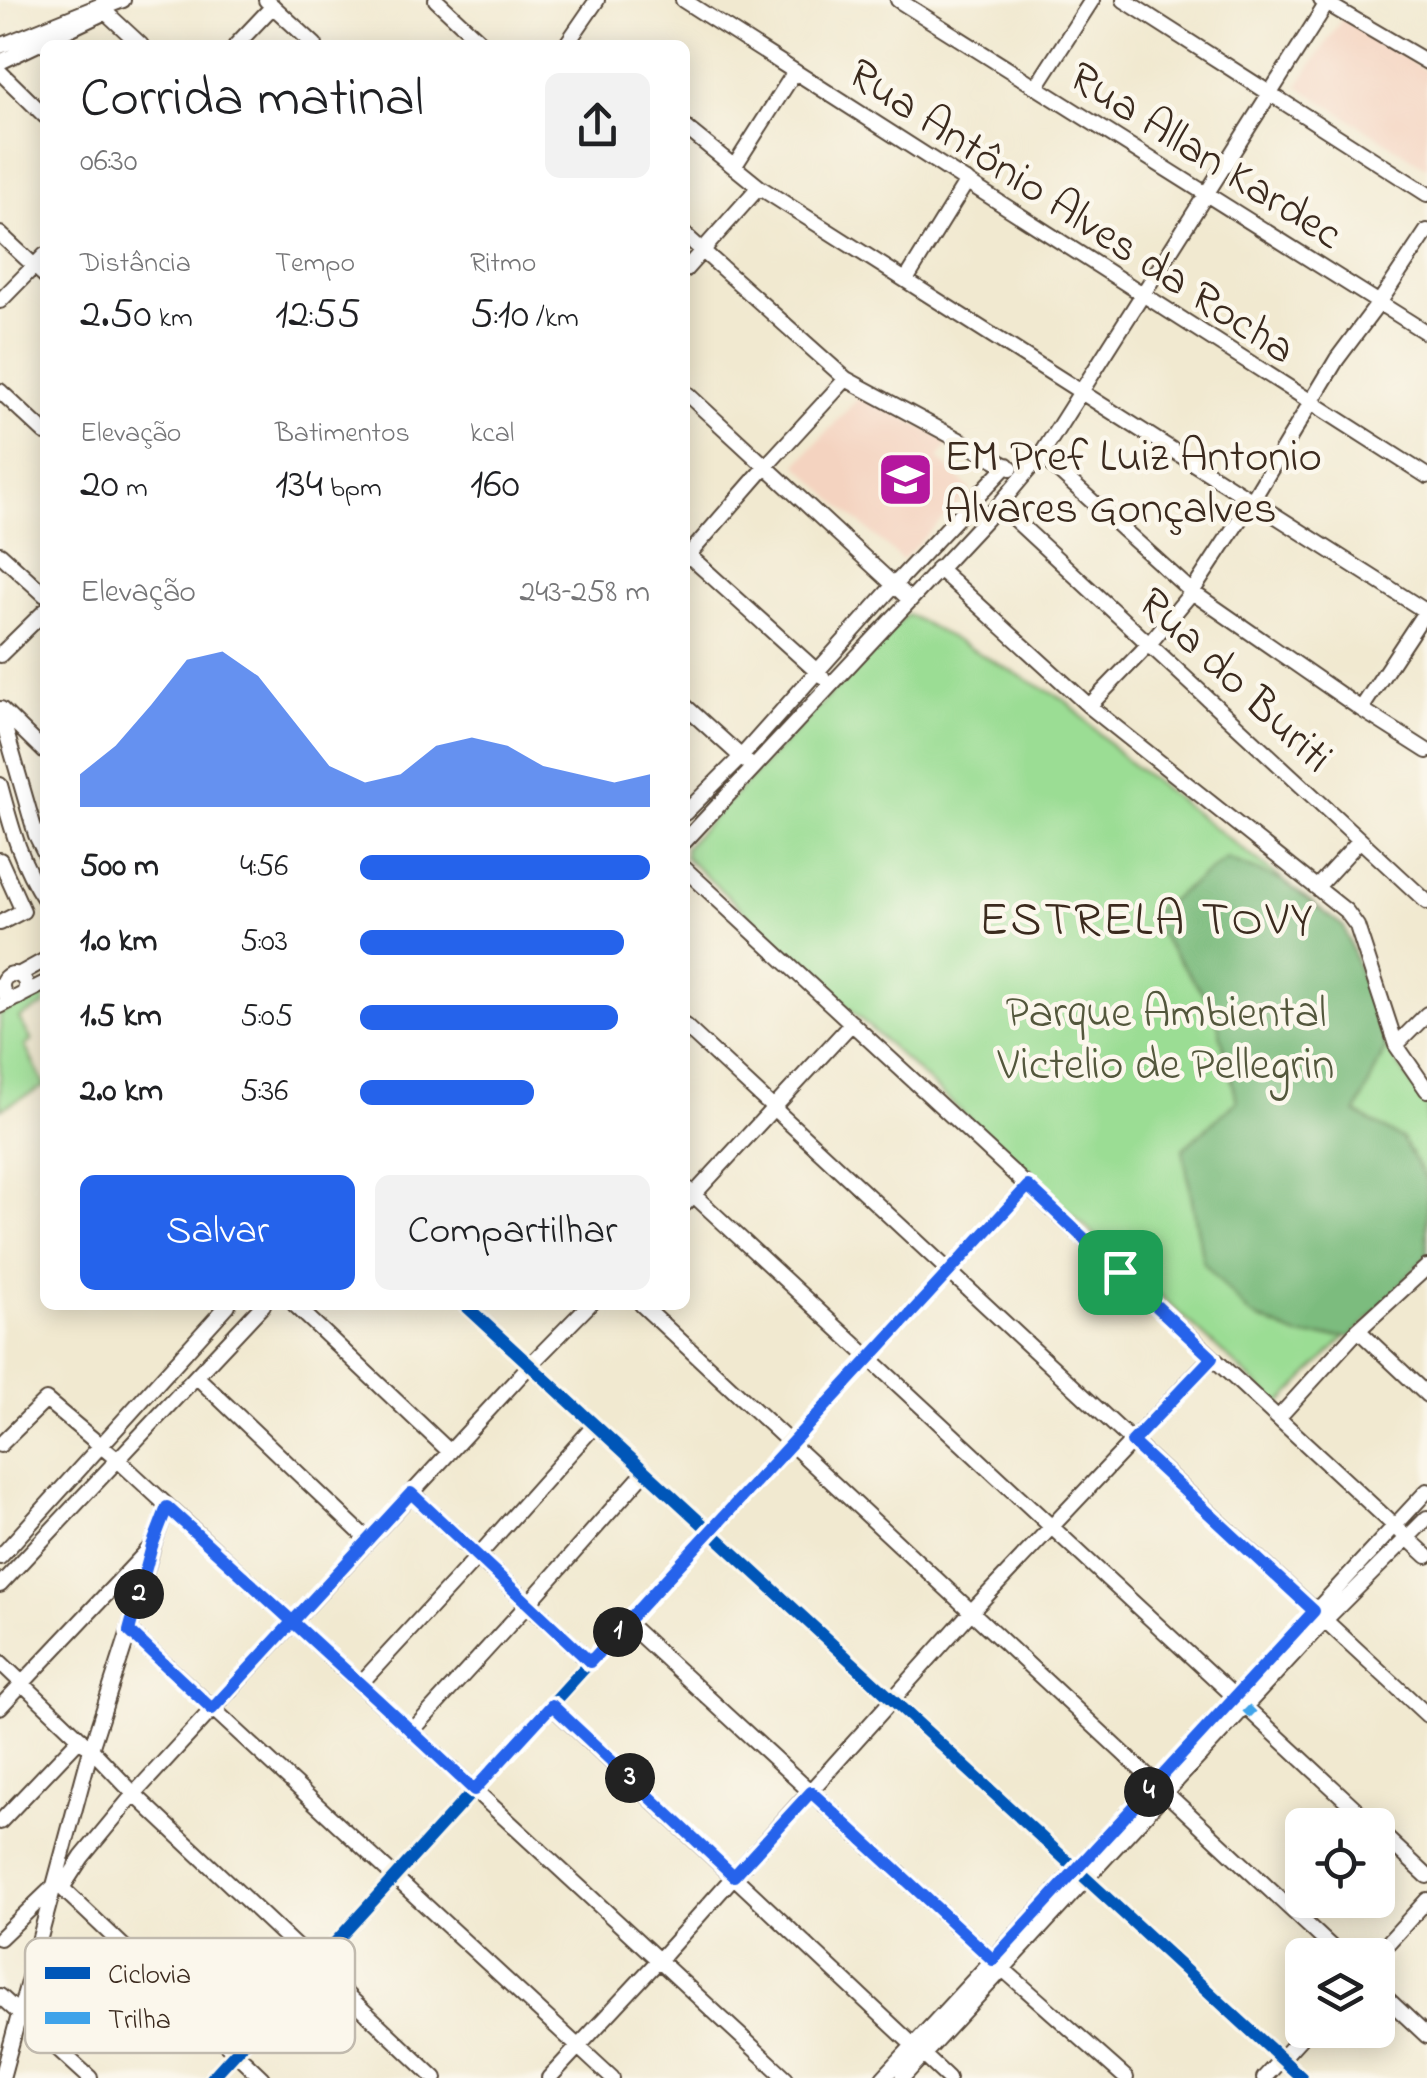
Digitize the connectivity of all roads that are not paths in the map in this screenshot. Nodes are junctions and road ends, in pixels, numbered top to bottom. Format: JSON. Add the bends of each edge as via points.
{"nodes":[{"id":1,"x":436,"y":0,"type":"edge"},
{"id":2,"x":597,"y":0,"type":"edge"},
{"id":3,"x":683,"y":0,"type":"edge"},
{"id":4,"x":898,"y":0,"type":"edge"},
{"id":5,"x":1092,"y":0,"type":"edge"},
{"id":6,"x":1124,"y":0,"type":"edge"},
{"id":7,"x":1325,"y":1,"type":"edge"},
{"id":8,"x":270,"y":3,"type":"edge"},
{"id":9,"x":110,"y":6,"type":"edge"},
{"id":10,"x":43,"y":40,"type":"edge"},
{"id":11,"x":137,"y":40,"type":"edge"},
{"id":12,"x":240,"y":40,"type":"edge"},
{"id":13,"x":310,"y":40,"type":"edge"},
{"id":14,"x":479,"y":40,"type":"edge"},
{"id":15,"x":577,"y":40,"type":"edge"},
{"id":16,"x":40,"y":42,"type":"edge"},
{"id":17,"x":0,"y":46,"type":"edge"},
{"id":18,"x":0,"y":62,"type":"edge"},
{"id":19,"x":1427,"y":62,"type":"edge"},
{"id":20,"x":0,"y":72,"type":"edge"},
{"id":21,"x":794,"y":72,"type":"junction"},
{"id":22,"x":1036,"y":88,"type":"junction"},
{"id":23,"x":1269,"y":94,"type":"junction"},
{"id":24,"x":40,"y":111,"type":"edge"},
{"id":25,"x":690,"y":131,"type":"edge"},
{"id":26,"x":734,"y":167,"type":"junction"},
{"id":27,"x":967,"y":181,"type":"junction"},
{"id":28,"x":759,"y":187,"type":"junction"},
{"id":29,"x":1206,"y":193,"type":"junction"},
{"id":30,"x":1427,"y":194,"type":"edge"},
{"id":31,"x":1427,"y":231,"type":"edge"},
{"id":32,"x":0,"y":234,"type":"edge"},
{"id":33,"x":690,"y":239,"type":"edge"},
{"id":34,"x":702,"y":250,"type":"junction"},
{"id":35,"x":40,"y":264,"type":"edge"},
{"id":36,"x":690,"y":264,"type":"edge"},
{"id":37,"x":40,"y":268,"type":"edge"},
{"id":38,"x":906,"y":280,"type":"junction"},
{"id":39,"x":1142,"y":292,"type":"junction"},
{"id":40,"x":0,"y":302,"type":"edge"},
{"id":41,"x":1379,"y":302,"type":"junction"},
{"id":42,"x":1427,"y":333,"type":"edge"},
{"id":43,"x":846,"y":380,"type":"junction"},
{"id":44,"x":1080,"y":390,"type":"junction"},
{"id":45,"x":0,"y":391,"type":"edge"},
{"id":46,"x":690,"y":397,"type":"edge"},
{"id":47,"x":1310,"y":402,"type":"junction"},
{"id":48,"x":40,"y":428,"type":"edge"},
{"id":49,"x":1041,"y":454,"type":"junction"},
{"id":50,"x":1007,"y":465,"type":"junction"},
{"id":51,"x":766,"y":466,"type":"junction"},
{"id":52,"x":1023,"y":475,"type":"junction"},
{"id":53,"x":1427,"y":476,"type":"edge"},
{"id":54,"x":1253,"y":499,"type":"junction"},
{"id":55,"x":998,"y":505,"type":"junction"},
{"id":56,"x":690,"y":552,"type":"edge"},
{"id":57,"x":0,"y":554,"type":"edge"},
{"id":58,"x":690,"y":560,"type":"edge"},
{"id":59,"x":938,"y":568,"type":"junction"},
{"id":60,"x":894,"y":585,"type":"junction"},
{"id":61,"x":40,"y":590,"type":"edge"},
{"id":62,"x":1192,"y":592,"type":"junction"},
{"id":63,"x":909,"y":599,"type":"junction"},
{"id":64,"x":1427,"y":611,"type":"edge"},
{"id":65,"x":40,"y":617,"type":"edge"},
{"id":66,"x":1150,"y":644,"type":"junction"},
{"id":67,"x":0,"y":655,"type":"edge"},
{"id":68,"x":817,"y":672,"type":"junction"},
{"id":69,"x":831,"y":683,"type":"junction"},
{"id":70,"x":1089,"y":706,"type":"junction"},
{"id":71,"x":1362,"y":709,"type":"junction"},
{"id":72,"x":0,"y":710,"type":"edge"},
{"id":73,"x":690,"y":711,"type":"edge"},
{"id":74,"x":40,"y":747,"type":"edge"},
{"id":75,"x":1427,"y":750,"type":"edge"},
{"id":76,"x":747,"y":762,"type":"junction"},
{"id":77,"x":0,"y":786,"type":"edge"},
{"id":78,"x":690,"y":809,"type":"edge"},
{"id":79,"x":690,"y":835,"type":"edge"},
{"id":80,"x":1360,"y":840,"type":"junction"},
{"id":81,"x":40,"y":843,"type":"edge"},
{"id":82,"x":0,"y":860,"type":"edge"},
{"id":83,"x":690,"y":875,"type":"edge"},
{"id":84,"x":1316,"y":887,"type":"junction"},
{"id":85,"x":40,"y":892,"type":"edge"},
{"id":86,"x":1427,"y":902,"type":"edge"},
{"id":87,"x":0,"y":923,"type":"edge"},
{"id":88,"x":40,"y":963,"type":"edge"},
{"id":89,"x":7,"y":980,"type":"edge"},
{"id":90,"x":40,"y":985,"type":"edge"},
{"id":91,"x":20,"y":995,"type":"junction"},
{"id":92,"x":0,"y":1006,"type":"edge"},
{"id":93,"x":1427,"y":1014,"type":"edge"},
{"id":94,"x":852,"y":1022,"type":"junction"},
{"id":95,"x":690,"y":1031,"type":"edge"},
{"id":96,"x":1396,"y":1045,"type":"junction"},
{"id":97,"x":1427,"y":1090,"type":"edge"},
{"id":98,"x":773,"y":1107,"type":"junction"},
{"id":99,"x":1028,"y":1186,"type":"junction"},
{"id":100,"x":690,"y":1193,"type":"edge"},
{"id":101,"x":690,"y":1197,"type":"edge"},
{"id":102,"x":1427,"y":1266,"type":"edge"},
{"id":103,"x":948,"y":1272,"type":"junction"},
{"id":104,"x":223,"y":1310,"type":"edge"},
{"id":105,"x":259,"y":1310,"type":"edge"},
{"id":106,"x":300,"y":1310,"type":"edge"},
{"id":107,"x":471,"y":1310,"type":"edge"},
{"id":108,"x":584,"y":1310,"type":"edge"},
{"id":109,"x":647,"y":1310,"type":"edge"},
{"id":110,"x":1358,"y":1330,"type":"junction"},
{"id":111,"x":868,"y":1358,"type":"junction"},
{"id":112,"x":1212,"y":1358,"type":"junction"},
{"id":113,"x":530,"y":1365,"type":"junction"},
{"id":114,"x":197,"y":1376,"type":"junction"},
{"id":115,"x":1427,"y":1395,"type":"edge"},
{"id":116,"x":1278,"y":1418,"type":"junction"},
{"id":117,"x":594,"y":1425,"type":"junction"},
{"id":118,"x":1132,"y":1442,"type":"junction"},
{"id":119,"x":0,"y":1444,"type":"edge"},
{"id":120,"x":789,"y":1444,"type":"junction"},
{"id":121,"x":101,"y":1446,"type":"junction"},
{"id":122,"x":450,"y":1452,"type":"junction"},
{"id":123,"x":118,"y":1461,"type":"junction"},
{"id":124,"x":645,"y":1472,"type":"junction"},
{"id":125,"x":1427,"y":1490,"type":"edge"},
{"id":126,"x":411,"y":1493,"type":"junction"},
{"id":127,"x":167,"y":1507,"type":"junction"},
{"id":128,"x":1427,"y":1518,"type":"edge"},
{"id":129,"x":1394,"y":1525,"type":"junction"},
{"id":130,"x":1051,"y":1528,"type":"junction"},
{"id":131,"x":709,"y":1531,"type":"junction"},
{"id":132,"x":1408,"y":1538,"type":"junction"},
{"id":133,"x":368,"y":1540,"type":"junction"},
{"id":134,"x":152,"y":1546,"type":"junction"},
{"id":135,"x":478,"y":1556,"type":"junction"},
{"id":136,"x":1427,"y":1556,"type":"edge"},
{"id":137,"x":0,"y":1558,"type":"edge"},
{"id":138,"x":0,"y":1584,"type":"edge"},
{"id":139,"x":530,"y":1604,"type":"junction"},
{"id":140,"x":970,"y":1613,"type":"junction"},
{"id":141,"x":1320,"y":1616,"type":"junction"},
{"id":142,"x":292,"y":1622,"type":"junction"},
{"id":143,"x":626,"y":1622,"type":"junction"},
{"id":144,"x":129,"y":1631,"type":"junction"},
{"id":145,"x":0,"y":1662,"type":"edge"},
{"id":146,"x":590,"y":1662,"type":"junction"},
{"id":147,"x":23,"y":1682,"type":"junction"},
{"id":148,"x":360,"y":1684,"type":"junction"},
{"id":149,"x":893,"y":1700,"type":"junction"},
{"id":150,"x":1240,"y":1702,"type":"junction"},
{"id":151,"x":552,"y":1705,"type":"junction"},
{"id":152,"x":0,"y":1707,"type":"edge"},
{"id":153,"x":212,"y":1709,"type":"junction"},
{"id":154,"x":1427,"y":1715,"type":"edge"},
{"id":155,"x":412,"y":1732,"type":"junction"},
{"id":156,"x":86,"y":1744,"type":"junction"},
{"id":157,"x":1161,"y":1789,"type":"junction"},
{"id":158,"x":474,"y":1790,"type":"junction"},
{"id":159,"x":811,"y":1792,"type":"junction"},
{"id":160,"x":134,"y":1794,"type":"junction"},
{"id":161,"x":1354,"y":1808,"type":"edge"},
{"id":162,"x":0,"y":1822,"type":"edge"},
{"id":163,"x":1395,"y":1846,"type":"edge"},
{"id":164,"x":1082,"y":1875,"type":"junction"},
{"id":165,"x":734,"y":1876,"type":"junction"},
{"id":166,"x":1427,"y":1876,"type":"edge"},
{"id":167,"x":394,"y":1877,"type":"junction"},
{"id":168,"x":58,"y":1886,"type":"junction"},
{"id":169,"x":1427,"y":1900,"type":"edge"},
{"id":170,"x":0,"y":1938,"type":"edge"},
{"id":171,"x":43,"y":1938,"type":"edge"},
{"id":172,"x":113,"y":1938,"type":"edge"},
{"id":173,"x":285,"y":1938,"type":"edge"},
{"id":174,"x":339,"y":1938,"type":"edge"},
{"id":175,"x":1322,"y":1938,"type":"edge"},
{"id":176,"x":1392,"y":1938,"type":"edge"},
{"id":177,"x":659,"y":1960,"type":"junction"},
{"id":178,"x":998,"y":1964,"type":"junction"},
{"id":179,"x":0,"y":1996,"type":"edge"},
{"id":180,"x":25,"y":1997,"type":"edge"},
{"id":181,"x":355,"y":2004,"type":"edge"},
{"id":182,"x":1395,"y":2006,"type":"edge"},
{"id":183,"x":20,"y":2014,"type":"junction"},
{"id":184,"x":25,"y":2019,"type":"edge"},
{"id":185,"x":1427,"y":2036,"type":"edge"},
{"id":186,"x":578,"y":2047,"type":"junction"},
{"id":187,"x":1292,"y":2048,"type":"edge"},
{"id":188,"x":5,"y":2051,"type":"edge"},
{"id":189,"x":918,"y":2051,"type":"junction"},
{"id":190,"x":63,"y":2053,"type":"edge"},
{"id":191,"x":235,"y":2053,"type":"joint"},
{"id":192,"x":1282,"y":2059,"type":"junction"},
{"id":193,"x":2,"y":2078,"type":"edge"},
{"id":194,"x":90,"y":2078,"type":"edge"},
{"id":195,"x":212,"y":2078,"type":"edge"},
{"id":196,"x":262,"y":2078,"type":"edge"},
{"id":197,"x":435,"y":2078,"type":"edge"},
{"id":198,"x":549,"y":2078,"type":"edge"},
{"id":199,"x":612,"y":2078,"type":"edge"},
{"id":200,"x":786,"y":2078,"type":"edge"},
{"id":201,"x":883,"y":2078,"type":"edge"},
{"id":202,"x":902,"y":2078,"type":"edge"},
{"id":203,"x":948,"y":2078,"type":"edge"},
{"id":204,"x":1126,"y":2078,"type":"edge"},
{"id":205,"x":1264,"y":2078,"type":"edge"},
{"id":206,"x":1302,"y":2078,"type":"edge"}],
"edges":[{"from":1,"to":14,"type":"street"},
{"from":2,"to":15,"type":"street"},
{"from":3,"to":21,"type":"street","name":"Rua Antônio Alves da Rocha"},
{"from":4,"to":22,"type":"street","name":"Rua Allan Kardec"},
{"from":5,"to":22,"type":"street"},
{"from":6,"to":23,"type":"street"},
{"from":7,"to":19,"type":"street"},
{"from":7,"to":23,"type":"street"},
{"from":8,"to":12,"type":"street"},
{"from":8,"to":13,"type":"street"},
{"from":9,"to":10,"type":"street"},
{"from":9,"to":11,"type":"street"},
{"from":9,"to":17,"type":"street"},
{"from":16,"to":18,"type":"street"},
{"from":20,"to":24,"type":"street"},
{"from":21,"to":26,"type":"street"},
{"from":21,"to":27,"type":"street","name":"Rua Antônio Alves da Rocha"},
{"from":22,"to":29,"type":"street","name":"Rua Allan Kardec"},
{"from":23,"to":29,"type":"street"},
{"from":23,"to":30,"type":"street"},
{"from":25,"to":26,"type":"street"},
{"from":26,"to":28,"type":"street"},
{"from":27,"to":38,"type":"street"},
{"from":27,"to":39,"type":"street","name":"Rua Antônio Alves da Rocha"},
{"from":28,"to":34,"type":"street"},
{"from":28,"to":38,"type":"street"},
{"from":29,"to":39,"type":"street"},
{"from":29,"to":41,"type":"street","name":"Rua Allan Kardec"},
{"from":31,"to":41,"type":"street"},
{"from":32,"to":35,"type":"street"},
{"from":33,"to":34,"type":"street"},
{"from":34,"to":36,"type":"street"},
{"from":34,"to":43,"type":"street"},
{"from":37,"to":40,"type":"street"},
{"from":38,"to":44,"type":"street"},
{"from":39,"to":44,"type":"street"},
{"from":39,"to":47,"type":"street","name":"Rua Antônio Alves da Rocha"},
{"from":41,"to":42,"type":"street","name":"Rua Allan Kardec"},
{"from":41,"to":47,"type":"street"},
{"from":43,"to":50,"type":"street"},
{"from":43,"to":51,"type":"street"},
{"from":44,"to":49,"type":"street"},
{"from":44,"to":54,"type":"street"},
{"from":45,"to":48,"type":"street"},
{"from":46,"to":51,"type":"street"},
{"from":47,"to":53,"type":"street","name":"Rua Antônio Alves da Rocha"},
{"from":47,"to":54,"type":"street"},
{"from":49,"to":52,"type":"street"},
{"from":49,"to":62,"type":"street"},
{"from":50,"to":52,"type":"street"},
{"from":50,"to":60,"type":"street"},
{"from":51,"to":56,"type":"street"},
{"from":51,"to":60,"type":"street"},
{"from":52,"to":55,"type":"street"},
{"from":54,"to":62,"type":"street"},
{"from":54,"to":64,"type":"street"},
{"from":55,"to":59,"type":"street"},
{"from":55,"to":66,"type":"street","name":"Rua do Buriti"},
{"from":57,"to":61,"type":"street"},
{"from":58,"to":68,"type":"street"},
{"from":59,"to":63,"type":"street"},
{"from":59,"to":70,"type":"street"},
{"from":60,"to":63,"type":"street"},
{"from":60,"to":68,"type":"street"},
{"from":62,"to":66,"type":"street"},
{"from":62,"to":71,"type":"street"},
{"from":63,"to":69,"type":"street"},
{"from":64,"to":71,"type":"street"},
{"from":65,"to":67,"type":"street"},
{"from":66,"to":70,"type":"street"},
{"from":66,"to":80,"type":"street","name":"Rua do Buriti"},
{"from":68,"to":69,"type":"street"},
{"from":68,"to":76,"type":"street"},
{"from":69,"to":76,"type":"street"},
{"from":70,"to":84,"type":"street"},
{"from":71,"to":75,"type":"street"},
{"from":72,"to":74,"type":"street"},
{"from":72,"to":81,"type":"street"},
{"from":73,"to":76,"type":"street"},
{"from":76,"to":78,"type":"street"},
{"from":76,"to":79,"type":"street"},
{"from":77,"to":85,"type":"street","via":[[19,854]]},
{"from":80,"to":84,"type":"street"},
{"from":80,"to":86,"type":"street","name":"Rua do Buriti"},
{"from":82,"to":87,"type":"street","via":[[23,911]]},
{"from":83,"to":94,"type":"street"},
{"from":84,"to":96,"type":"street","via":[[1356,926]]},
{"from":88,"to":89,"type":"street"},
{"from":89,"to":91,"type":"street","via":[[6,994]]},
{"from":90,"to":91,"type":"street"},
{"from":91,"to":92,"type":"street"},
{"from":93,"to":96,"type":"street"},
{"from":94,"to":98,"type":"street"},
{"from":94,"to":99,"type":"street"},
{"from":95,"to":98,"type":"street"},
{"from":96,"to":97,"type":"street"},
{"from":98,"to":100,"type":"street"},
{"from":98,"to":103,"type":"street"},
{"from":99,"to":103,"type":"street"},
{"from":99,"to":112,"type":"street"},
{"from":101,"to":111,"type":"street"},
{"from":102,"to":110,"type":"street"},
{"from":103,"to":111,"type":"street"},
{"from":103,"to":118,"type":"street"},
{"from":104,"to":121,"type":"street"},
{"from":105,"to":114,"type":"street"},
{"from":106,"to":122,"type":"street"},
{"from":107,"to":113,"type":"street"},
{"from":108,"to":113,"type":"street"},
{"from":109,"to":120,"type":"street"},
{"from":110,"to":115,"type":"street"},
{"from":110,"to":116,"type":"street"},
{"from":111,"to":120,"type":"street"},
{"from":111,"to":130,"type":"street"},
{"from":112,"to":116,"type":"street"},
{"from":112,"to":118,"type":"street"},
{"from":113,"to":117,"type":"street"},
{"from":113,"to":122,"type":"street"},
{"from":114,"to":123,"type":"street"},
{"from":114,"to":133,"type":"street"},
{"from":116,"to":129,"type":"street"},
{"from":117,"to":124,"type":"street"},
{"from":117,"to":135,"type":"street"},
{"from":118,"to":130,"type":"street"},
{"from":118,"to":141,"type":"street"},
{"from":119,"to":121,"type":"street","via":[[46,1400]]},
{"from":120,"to":131,"type":"street"},
{"from":120,"to":140,"type":"street"},
{"from":121,"to":123,"type":"street"},
{"from":121,"to":137,"type":"street"},
{"from":122,"to":126,"type":"street"},
{"from":123,"to":127,"type":"street"},
{"from":123,"to":138,"type":"street"},
{"from":124,"to":131,"type":"street"},
{"from":124,"to":139,"type":"street"},
{"from":125,"to":129,"type":"street"},
{"from":126,"to":133,"type":"street"},
{"from":126,"to":135,"type":"street"},
{"from":127,"to":134,"type":"street"},
{"from":127,"to":142,"type":"street"},
{"from":128,"to":132,"type":"street"},
{"from":129,"to":132,"type":"street"},
{"from":129,"to":141,"type":"street"},
{"from":130,"to":140,"type":"street"},
{"from":130,"to":150,"type":"street"},
{"from":131,"to":143,"type":"street"},
{"from":131,"to":149,"type":"street"},
{"from":132,"to":136,"type":"street"},
{"from":132,"to":141,"type":"street"},
{"from":133,"to":142,"type":"street"},
{"from":134,"to":144,"type":"street"},
{"from":134,"to":147,"type":"street"},
{"from":135,"to":139,"type":"street"},
{"from":135,"to":148,"type":"street"},
{"from":139,"to":146,"type":"street"},
{"from":139,"to":155,"type":"street"},
{"from":140,"to":149,"type":"street"},
{"from":140,"to":157,"type":"street"},
{"from":141,"to":150,"type":"street"},
{"from":141,"to":154,"type":"street"},
{"from":142,"to":148,"type":"street"},
{"from":142,"to":153,"type":"street"},
{"from":143,"to":146,"type":"street"},
{"from":143,"to":159,"type":"street"},
{"from":144,"to":153,"type":"street"},
{"from":144,"to":156,"type":"street"},
{"from":145,"to":147,"type":"street"},
{"from":146,"to":151,"type":"street"},
{"from":147,"to":152,"type":"street"},
{"from":147,"to":156,"type":"street"},
{"from":148,"to":155,"type":"street"},
{"from":149,"to":159,"type":"street"},
{"from":149,"to":164,"type":"street"},
{"from":150,"to":157,"type":"street"},
{"from":150,"to":161,"type":"street"},
{"from":151,"to":158,"type":"street"},
{"from":151,"to":165,"type":"street"},
{"from":153,"to":160,"type":"street"},
{"from":153,"to":167,"type":"street"},
{"from":155,"to":158,"type":"street"},
{"from":156,"to":160,"type":"street"},
{"from":156,"to":162,"type":"street"},
{"from":156,"to":168,"type":"street"},
{"from":157,"to":164,"type":"street"},
{"from":157,"to":175,"type":"street"},
{"from":158,"to":167,"type":"street"},
{"from":158,"to":177,"type":"street"},
{"from":159,"to":165,"type":"street"},
{"from":159,"to":178,"type":"street"},
{"from":160,"to":168,"type":"street"},
{"from":160,"to":173,"type":"street"},
{"from":163,"to":166,"type":"street"},
{"from":164,"to":178,"type":"street"},
{"from":164,"to":192,"type":"street"},
{"from":165,"to":177,"type":"street"},
{"from":165,"to":189,"type":"street"},
{"from":167,"to":174,"type":"street"},
{"from":167,"to":186,"type":"street"},
{"from":168,"to":170,"type":"street"},
{"from":168,"to":171,"type":"street"},
{"from":168,"to":172,"type":"street"},
{"from":169,"to":176,"type":"street"},
{"from":177,"to":186,"type":"street"},
{"from":177,"to":200,"type":"street"},
{"from":178,"to":189,"type":"street"},
{"from":178,"to":204,"type":"street"},
{"from":179,"to":183,"type":"street"},
{"from":180,"to":183,"type":"street"},
{"from":181,"to":197,"type":"street"},
{"from":182,"to":185,"type":"street"},
{"from":183,"to":184,"type":"street"},
{"from":183,"to":188,"type":"street"},
{"from":186,"to":198,"type":"street"},
{"from":186,"to":199,"type":"street"},
{"from":187,"to":192,"type":"street"},
{"from":188,"to":193,"type":"street"},
{"from":189,"to":201,"type":"street"},
{"from":189,"to":202,"type":"street"},
{"from":189,"to":203,"type":"street"},
{"from":190,"to":194,"type":"street"},
{"from":191,"to":195,"type":"street"},
{"from":191,"to":196,"type":"street"},
{"from":192,"to":205,"type":"street"},
{"from":192,"to":206,"type":"street"}]}
